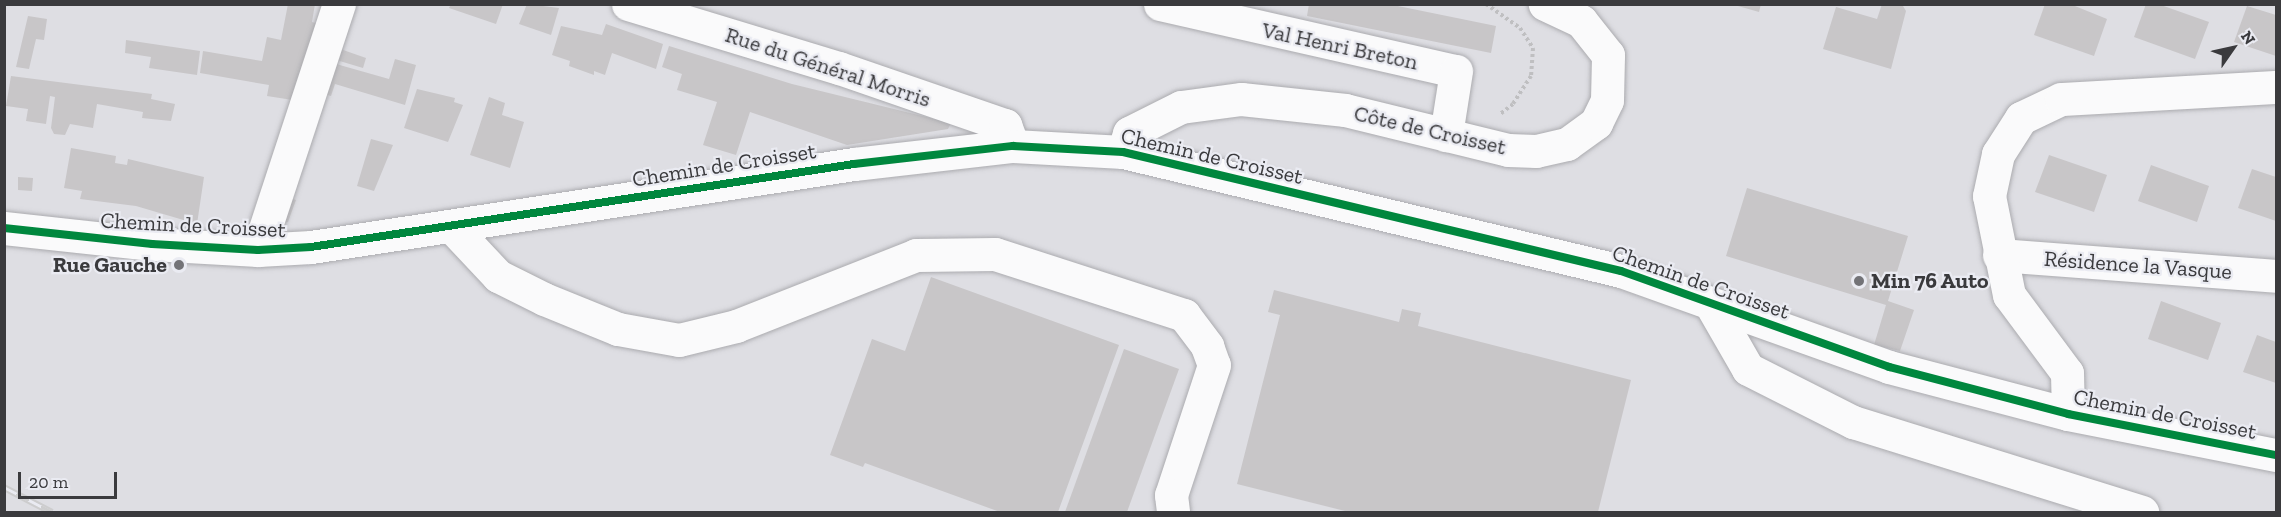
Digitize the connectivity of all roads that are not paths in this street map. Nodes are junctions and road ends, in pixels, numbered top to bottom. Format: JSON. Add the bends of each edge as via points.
{"nodes":[{"id":1,"x":339,"y":4,"type":"edge"},
{"id":2,"x":628,"y":4,"type":"edge"},
{"id":3,"x":1161,"y":4,"type":"edge"},
{"id":4,"x":1545,"y":4,"type":"edge"},
{"id":5,"x":2277,"y":87,"type":"edge"},
{"id":6,"x":1446,"y":135,"type":"junction"},
{"id":7,"x":1013,"y":146,"type":"junction"},
{"id":8,"x":1124,"y":152,"type":"junction"},
{"id":9,"x":451,"y":226,"type":"junction"},
{"id":10,"x":4,"y":228,"type":"edge"},
{"id":11,"x":258,"y":250,"type":"junction"},
{"id":12,"x":1999,"y":255,"type":"junction"},
{"id":13,"x":2277,"y":276,"type":"edge"},
{"id":14,"x":1710,"y":303,"type":"junction"},
{"id":15,"x":2068,"y":414,"type":"junction"},
{"id":16,"x":2277,"y":455,"type":"edge"},
{"id":17,"x":1173,"y":513,"type":"edge"},
{"id":18,"x":2142,"y":513,"type":"edge"}],
"edges":[{"from":1,"to":11,"type":"street"},
{"from":2,"to":7,"type":"street","name":"Rue du Général Morris","via":[[839,68],[1005,125]]},
{"from":3,"to":6,"type":"street","name":"Val Henri Breton","via":[[1456,71]]},
{"from":4,"to":6,"type":"street","name":"Côte de Croisset","via":[[1581,21],[1608,55],[1606,100],[1596,123],[1567,144],[1536,151],[1508,150]]},
{"from":5,"to":12,"type":"street","via":[[2061,99],[2021,118],[1998,154],[1989,196]]},
{"from":6,"to":8,"type":"street","name":"Côte de Croisset","via":[[1345,110],[1241,99],[1181,107],[1129,133]]},
{"from":7,"to":8,"type":"street","name":"Chemin de Croisset"},
{"from":7,"to":9,"type":"street","name":"Chemin de Croisset","via":[[854,164]]},
{"from":8,"to":14,"type":"street","name":"Chemin de Croisset","via":[[1621,271]]},
{"from":9,"to":11,"type":"street","name":"Chemin de Croisset","via":[[311,247]]},
{"from":9,"to":17,"type":"street","via":[[498,276],[618,329],[679,340],[736,326],[916,255],[994,254],[1184,315],[1207,346],[1214,364],[1171,495]]},
{"from":10,"to":11,"type":"street","name":"Chemin de Croisset","via":[[152,244]]},
{"from":12,"to":13,"type":"street","name":"Résidence la Vasque"},
{"from":12,"to":15,"type":"street","via":[[2008,295],[2067,372]]},
{"from":14,"to":15,"type":"street","name":"Chemin de Croisset","via":[[1889,367]]},
{"from":14,"to":18,"type":"street","via":[[1748,369],[1853,422]]},
{"from":15,"to":16,"type":"street","name":"Chemin de Croisset"}]}
